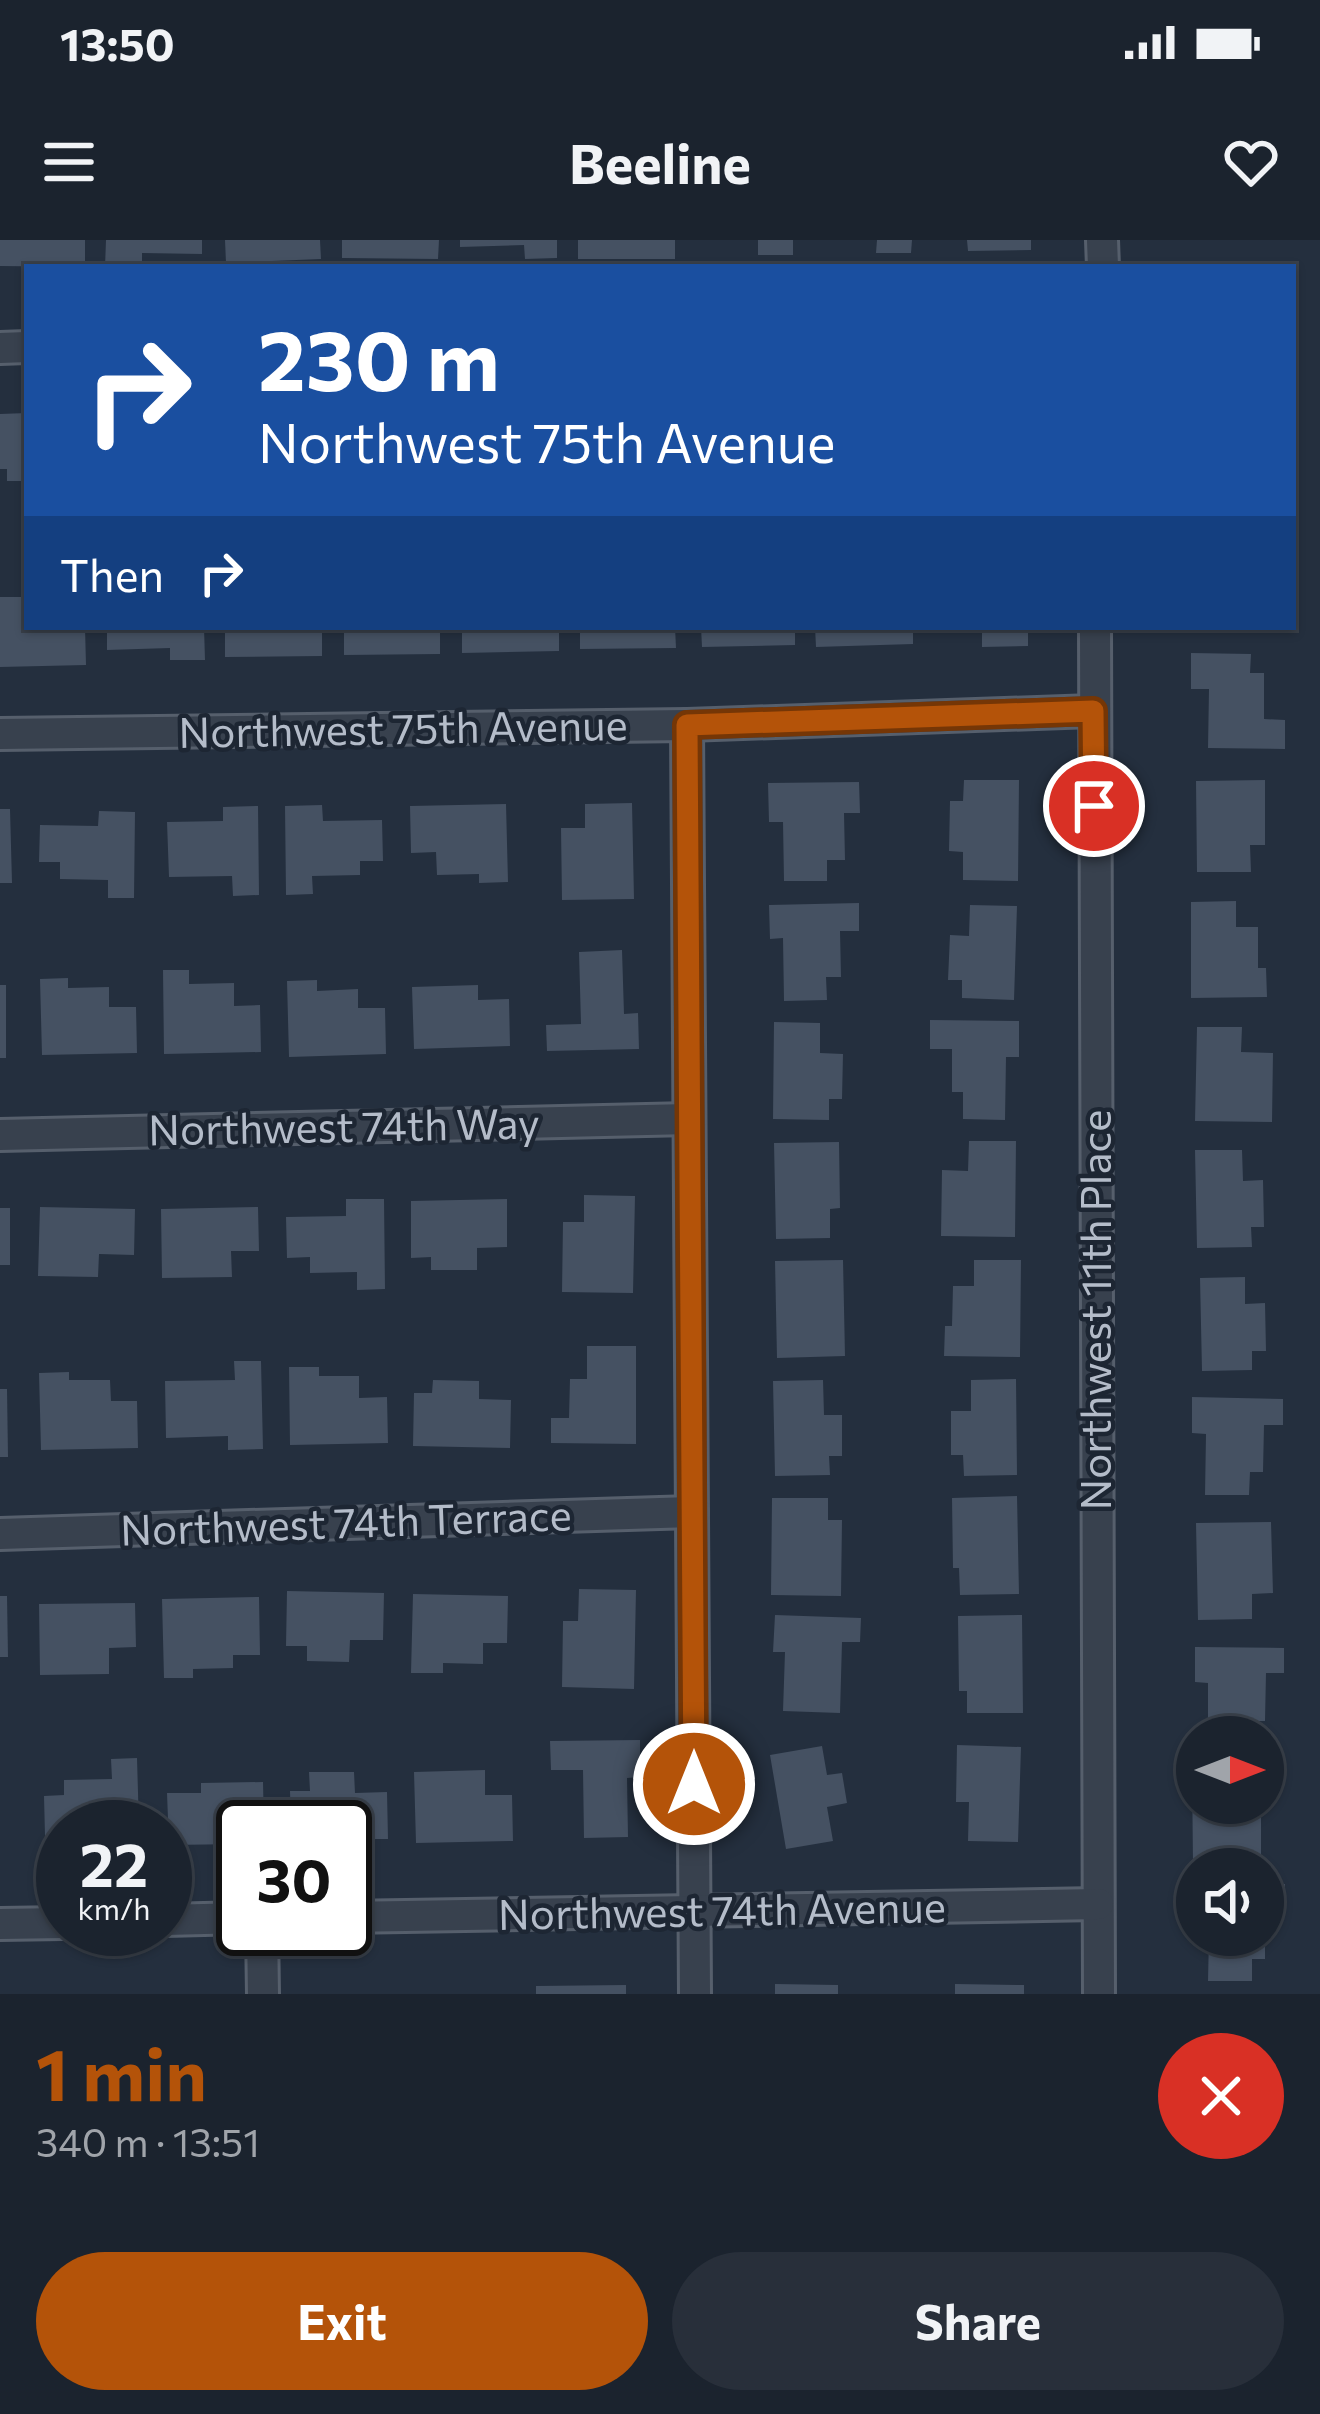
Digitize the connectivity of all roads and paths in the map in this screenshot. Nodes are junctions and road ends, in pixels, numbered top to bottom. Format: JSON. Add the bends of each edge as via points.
{"nodes":[{"id":1,"x":1095,"y":630,"type":"edge"},
{"id":2,"x":1093,"y":711,"type":"junction"},
{"id":3,"x":687,"y":725,"type":"junction"},
{"id":4,"x":0,"y":734,"type":"edge"},
{"id":5,"x":689,"y":1119,"type":"junction"},
{"id":6,"x":0,"y":1135,"type":"edge"},
{"id":7,"x":692,"y":1512,"type":"junction"},
{"id":8,"x":0,"y":1534,"type":"edge"},
{"id":9,"x":1098,"y":1904,"type":"junction"},
{"id":10,"x":695,"y":1912,"type":"junction"},
{"id":11,"x":372,"y":1917,"type":"edge"},
{"id":12,"x":36,"y":1923,"type":"edge"},
{"id":13,"x":0,"y":1924,"type":"edge"},
{"id":14,"x":262,"y":1956,"type":"edge"},
{"id":15,"x":263,"y":1994,"type":"edge"},
{"id":16,"x":695,"y":1994,"type":"edge"},
{"id":17,"x":1100,"y":1994,"type":"edge"}],
"edges":[{"from":1,"to":2,"type":"street","name":"Northwest 11th Place"},
{"from":2,"to":3,"type":"street","name":"Northwest 75th Avenue"},
{"from":2,"to":9,"type":"street","name":"Northwest 11th Place"},
{"from":3,"to":4,"type":"street","name":"Northwest 75th Avenue"},
{"from":3,"to":5,"type":"street"},
{"from":5,"to":6,"type":"street","name":"Northwest 74th Way"},
{"from":5,"to":7,"type":"street"},
{"from":7,"to":8,"type":"street","name":"Northwest 74th Terrace"},
{"from":7,"to":10,"type":"street"},
{"from":9,"to":10,"type":"street","name":"Northwest 74th Avenue"},
{"from":9,"to":17,"type":"street","name":"Northwest 11th Place"},
{"from":10,"to":11,"type":"street","name":"Northwest 74th Avenue"},
{"from":10,"to":16,"type":"street"},
{"from":12,"to":13,"type":"street"},
{"from":14,"to":15,"type":"street"}]}
